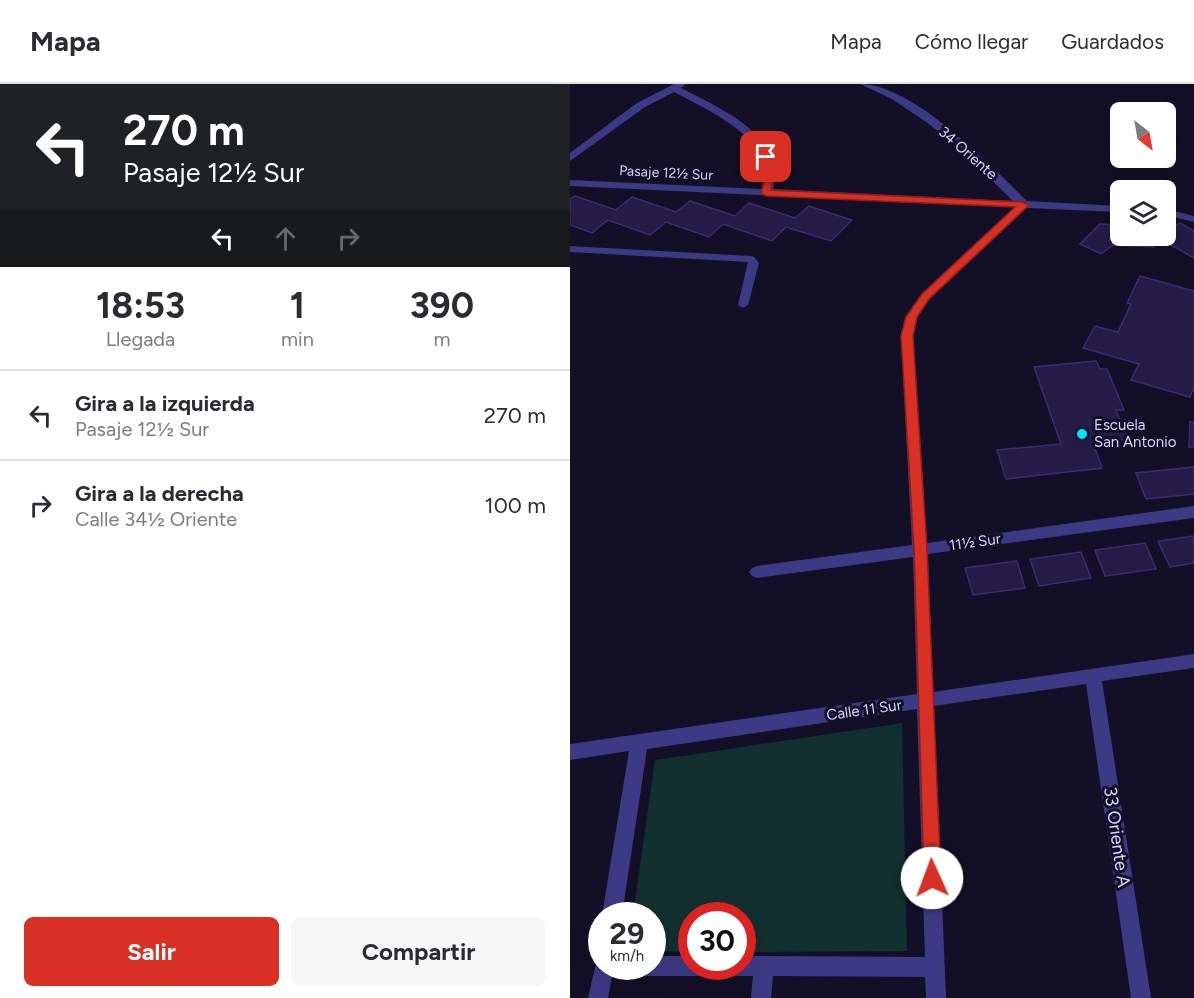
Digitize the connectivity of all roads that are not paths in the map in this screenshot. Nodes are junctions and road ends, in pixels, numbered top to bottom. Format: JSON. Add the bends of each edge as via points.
{"nodes":[{"id":1,"x":865,"y":84,"type":"edge"},
{"id":2,"x":677,"y":86,"type":"edge"},
{"id":3,"x":570,"y":159,"type":"edge"},
{"id":4,"x":570,"y":183,"type":"edge"},
{"id":5,"x":766,"y":193,"type":"junction"},
{"id":6,"x":1023,"y":205,"type":"junction"},
{"id":7,"x":1110,"y":209,"type":"edge"},
{"id":8,"x":1176,"y":214,"type":"edge"},
{"id":9,"x":1194,"y":219,"type":"edge"},
{"id":10,"x":570,"y":249,"type":"edge"},
{"id":11,"x":743,"y":305,"type":"dead end"},
{"id":12,"x":1194,"y":512,"type":"edge"},
{"id":13,"x":921,"y":549,"type":"junction"},
{"id":14,"x":757,"y":572,"type":"dead end"},
{"id":15,"x":1194,"y":661,"type":"edge"},
{"id":16,"x":1093,"y":676,"type":"junction"},
{"id":17,"x":927,"y":701,"type":"junction"},
{"id":18,"x":639,"y":742,"type":"junction"},
{"id":19,"x":570,"y":752,"type":"edge"},
{"id":20,"x":614,"y":902,"type":"edge"},
{"id":21,"x":666,"y":966,"type":"edge"},
{"id":22,"x":764,"y":966,"type":"junction"},
{"id":23,"x":935,"y":967,"type":"junction"},
{"id":24,"x":601,"y":980,"type":"edge"},
{"id":25,"x":598,"y":998,"type":"edge"},
{"id":26,"x":761,"y":998,"type":"edge"},
{"id":27,"x":936,"y":998,"type":"edge"},
{"id":28,"x":1141,"y":998,"type":"edge"}],
"edges":[{"from":1,"to":6,"type":"street","name":"34 Oriente","via":[[897,97],[927,118]]},
{"from":2,"to":3,"type":"street","via":[[641,105]]},
{"from":2,"to":5,"type":"street","via":[[737,123],[761,146],[771,169]]},
{"from":4,"to":5,"type":"street","name":"Pasaje 12½ Sur"},
{"from":5,"to":6,"type":"street","name":"Pasaje 12½ Sur"},
{"from":6,"to":7,"type":"street","name":"Pasaje 12½ Sur"},
{"from":6,"to":13,"type":"street","via":[[917,306],[908,326]]},
{"from":8,"to":9,"type":"street"},
{"from":10,"to":11,"type":"lane","via":[[751,259],[754,263]]},
{"from":12,"to":13,"type":"street","name":"11½ Sur"},
{"from":13,"to":14,"type":"street","name":"11½ Sur"},
{"from":13,"to":17,"type":"street"},
{"from":15,"to":16,"type":"street","name":"Calle 11 Sur"},
{"from":16,"to":17,"type":"street","name":"Calle 11 Sur"},
{"from":16,"to":28,"type":"street","name":"33 Oriente A"},
{"from":17,"to":18,"type":"street","name":"Calle 11 Sur"},
{"from":17,"to":23,"type":"street"},
{"from":18,"to":19,"type":"street","name":"Calle 11 Sur"},
{"from":18,"to":20,"type":"street"},
{"from":21,"to":22,"type":"street"},
{"from":22,"to":23,"type":"street"},
{"from":22,"to":26,"type":"street"},
{"from":23,"to":27,"type":"street"},
{"from":24,"to":25,"type":"street"}]}
